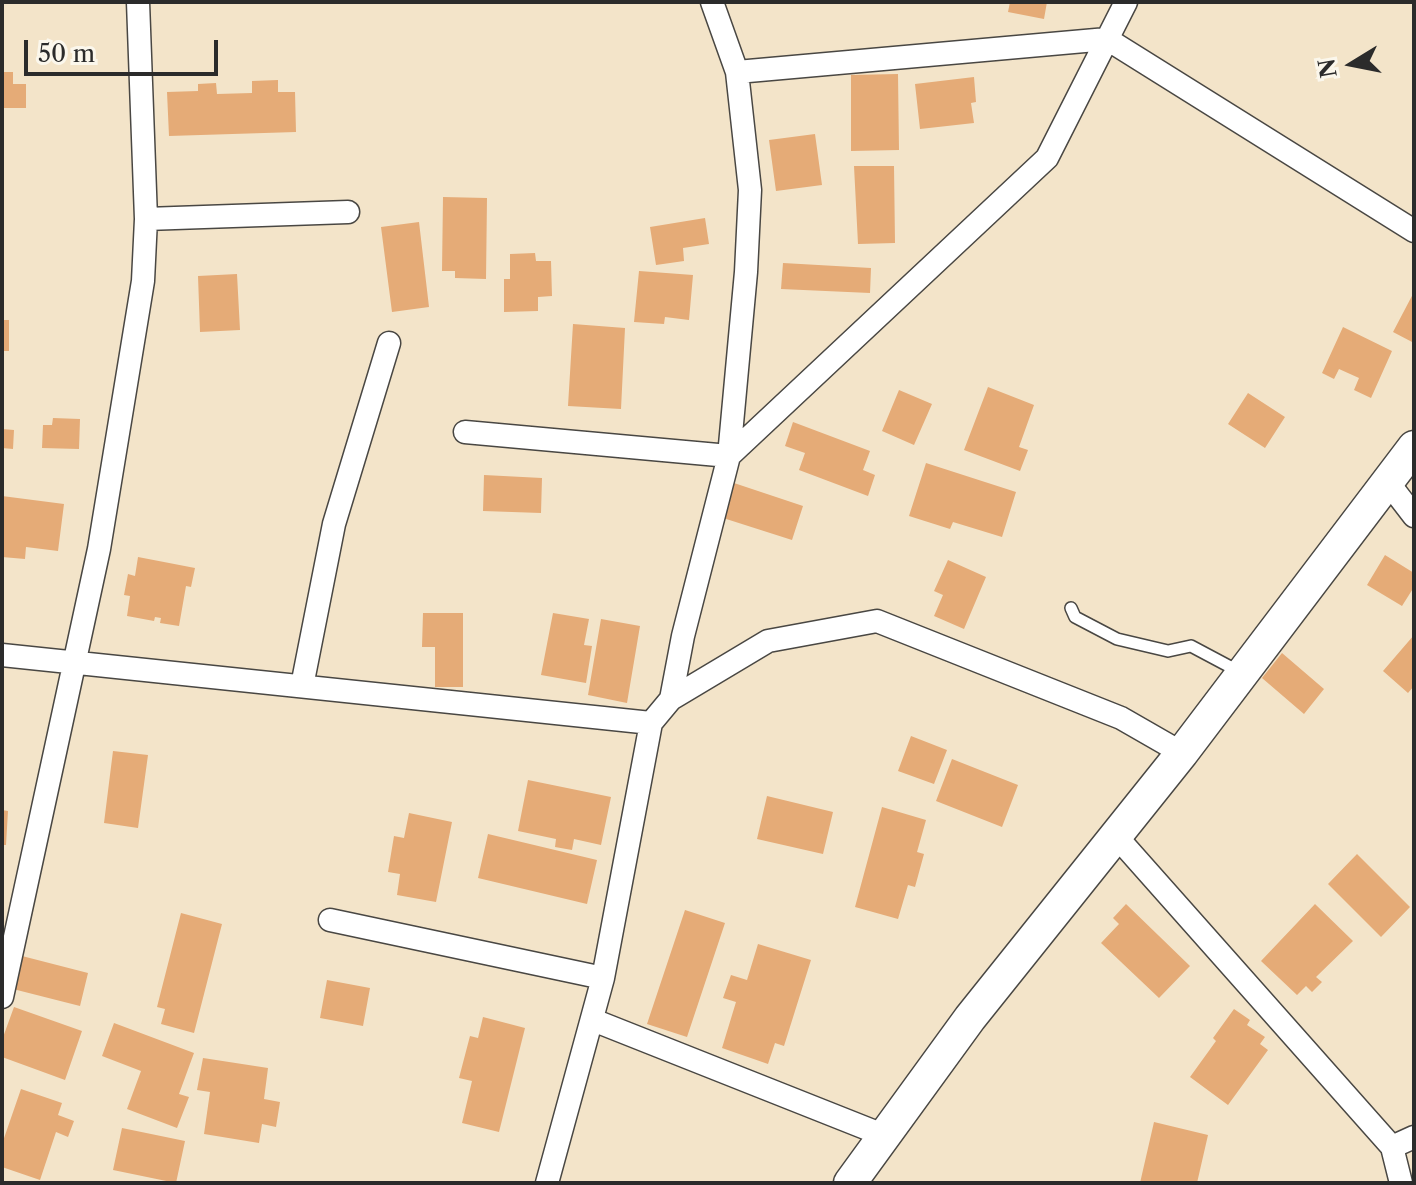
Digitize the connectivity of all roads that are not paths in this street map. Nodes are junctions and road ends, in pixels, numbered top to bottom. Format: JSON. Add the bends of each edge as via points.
{"nodes":[{"id":1,"x":138,"y":2,"type":"edge"},
{"id":2,"x":712,"y":2,"type":"edge"},
{"id":3,"x":1126,"y":2,"type":"edge"},
{"id":4,"x":1107,"y":39,"type":"junction"},
{"id":5,"x":737,"y":72,"type":"junction"},
{"id":6,"x":348,"y":212,"type":"dead end"},
{"id":7,"x":146,"y":219,"type":"junction"},
{"id":8,"x":1414,"y":231,"type":"edge"},
{"id":9,"x":389,"y":343,"type":"dead end"},
{"id":10,"x":465,"y":432,"type":"dead end"},
{"id":11,"x":1414,"y":447,"type":"edge"},
{"id":12,"x":729,"y":456,"type":"junction"},
{"id":13,"x":1387,"y":481,"type":"junction"},
{"id":14,"x":1414,"y":516,"type":"edge"},
{"id":15,"x":1071,"y":608,"type":"dead end"},
{"id":16,"x":2,"y":655,"type":"edge"},
{"id":17,"x":74,"y":662,"type":"junction"},
{"id":18,"x":1242,"y":674,"type":"junction"},
{"id":19,"x":302,"y":686,"type":"junction"},
{"id":20,"x":671,"y":699,"type":"junction"},
{"id":21,"x":651,"y":723,"type":"junction"},
{"id":22,"x":1182,"y":753,"type":"junction"},
{"id":23,"x":1116,"y":836,"type":"junction"},
{"id":24,"x":330,"y":920,"type":"dead end"},
{"id":25,"x":603,"y":978,"type":"junction"},
{"id":26,"x":2,"y":997,"type":"edge"},
{"id":27,"x":593,"y":1020,"type":"junction"},
{"id":28,"x":883,"y":1135,"type":"junction"},
{"id":29,"x":1414,"y":1137,"type":"edge"},
{"id":30,"x":1392,"y":1147,"type":"junction"},
{"id":31,"x":855,"y":1179,"type":"edge"},
{"id":32,"x":547,"y":1183,"type":"edge"},
{"id":33,"x":1401,"y":1183,"type":"edge"}],
"edges":[{"from":1,"to":7,"type":"street"},
{"from":2,"to":5,"type":"street"},
{"from":3,"to":4,"type":"street"},
{"from":4,"to":5,"type":"street"},
{"from":4,"to":8,"type":"street"},
{"from":4,"to":12,"type":"street","via":[[1047,158]]},
{"from":5,"to":12,"type":"street","via":[[750,190]]},
{"from":6,"to":7,"type":"street"},
{"from":7,"to":17,"type":"street","via":[[143,281],[99,549]]},
{"from":9,"to":19,"type":"street","via":[[334,524]]},
{"from":10,"to":12,"type":"street"},
{"from":11,"to":13,"type":"main road"},
{"from":12,"to":20,"type":"street"},
{"from":13,"to":14,"type":"street"},
{"from":13,"to":18,"type":"main road"},
{"from":15,"to":18,"type":"lane","via":[[1075,617],[1117,639],[1168,651],[1191,646]]},
{"from":16,"to":17,"type":"street"},
{"from":17,"to":19,"type":"street"},
{"from":17,"to":26,"type":"street"},
{"from":18,"to":22,"type":"main road"},
{"from":19,"to":21,"type":"street"},
{"from":20,"to":21,"type":"street"},
{"from":20,"to":22,"type":"street","via":[[768,641],[877,621],[1121,718]]},
{"from":21,"to":25,"type":"street"},
{"from":22,"to":23,"type":"main road"},
{"from":23,"to":28,"type":"main road"},
{"from":23,"to":30,"type":"street"},
{"from":24,"to":25,"type":"street"},
{"from":25,"to":27,"type":"street"},
{"from":27,"to":28,"type":"street"},
{"from":27,"to":32,"type":"street"},
{"from":28,"to":31,"type":"main road"},
{"from":29,"to":30,"type":"street"},
{"from":30,"to":33,"type":"street"}]}
